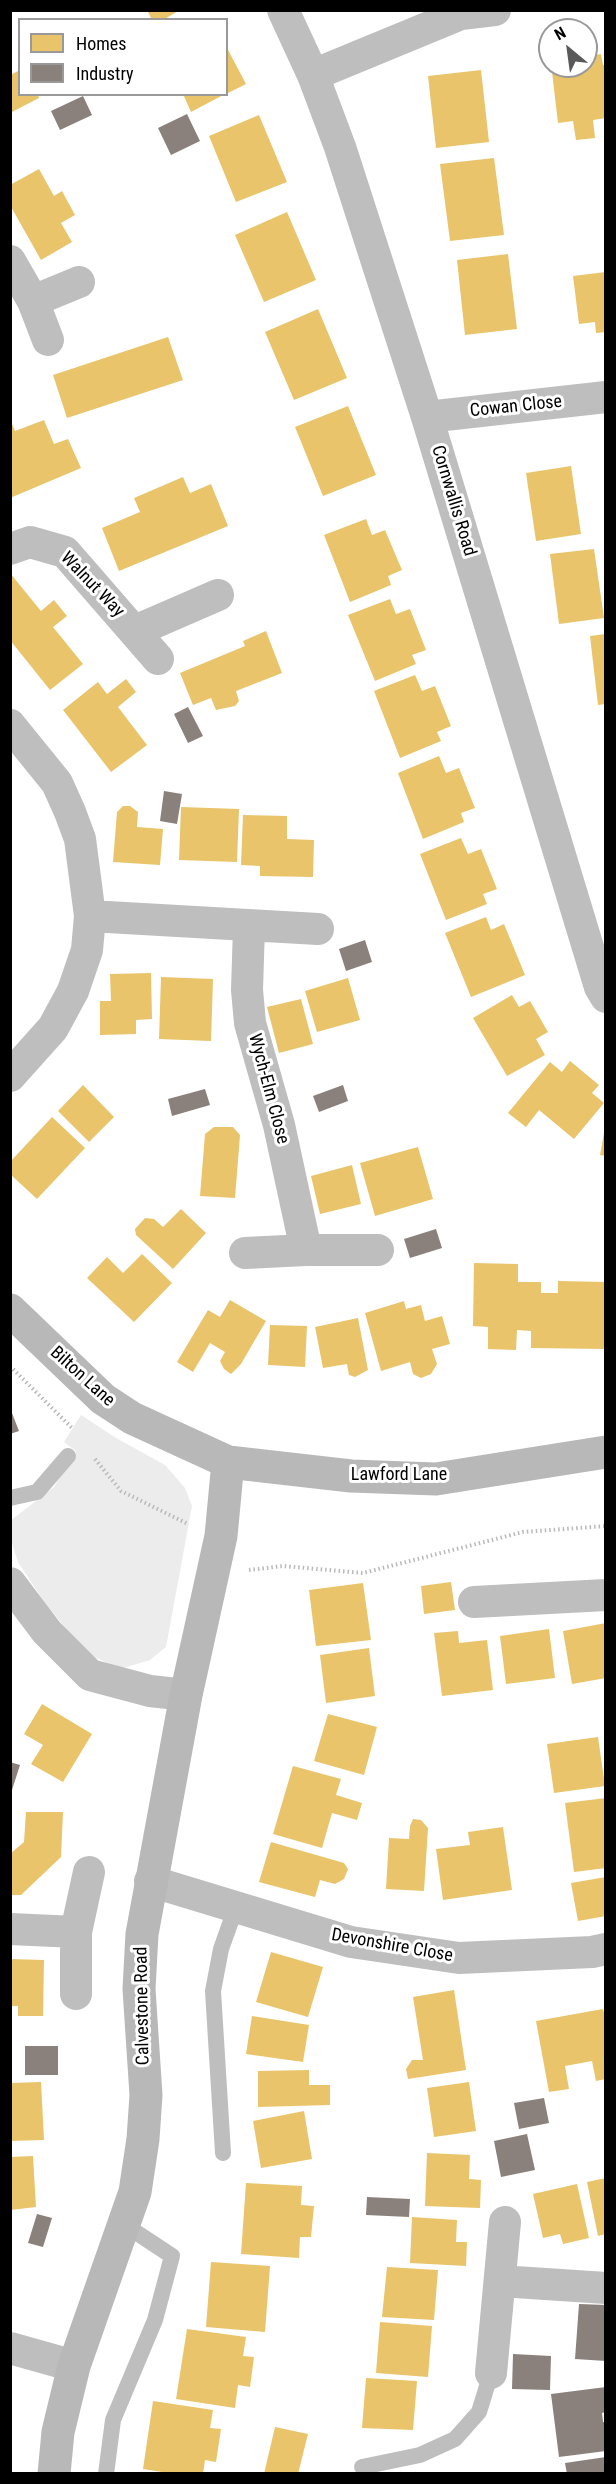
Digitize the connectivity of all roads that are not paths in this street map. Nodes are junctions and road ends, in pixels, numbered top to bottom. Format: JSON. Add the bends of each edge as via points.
{"nodes":[{"id":1,"x":283,"y":10,"type":"edge"},
{"id":2,"x":495,"y":10,"type":"edge"},
{"id":3,"x":313,"y":75,"type":"junction"},
{"id":4,"x":10,"y":261,"type":"edge"},
{"id":5,"x":79,"y":282,"type":"dead end"},
{"id":6,"x":33,"y":301,"type":"junction"},
{"id":7,"x":48,"y":340,"type":"dead end"},
{"id":8,"x":606,"y":397,"type":"edge"},
{"id":9,"x":427,"y":417,"type":"junction"},
{"id":10,"x":10,"y":549,"type":"edge"},
{"id":11,"x":218,"y":595,"type":"dead end"},
{"id":12,"x":135,"y":631,"type":"junction"},
{"id":13,"x":158,"y":659,"type":"dead end"},
{"id":14,"x":10,"y":725,"type":"edge"},
{"id":15,"x":90,"y":916,"type":"junction"},
{"id":16,"x":249,"y":927,"type":"junction"},
{"id":17,"x":318,"y":929,"type":"dead end"},
{"id":18,"x":606,"y":997,"type":"edge"},
{"id":19,"x":10,"y":1076,"type":"edge"},
{"id":20,"x":306,"y":1250,"type":"junction"},
{"id":21,"x":378,"y":1250,"type":"dead end"},
{"id":22,"x":245,"y":1253,"type":"dead end"},
{"id":23,"x":10,"y":1310,"type":"edge"},
{"id":24,"x":606,"y":1452,"type":"edge"},
{"id":25,"x":68,"y":1456,"type":"dead end"},
{"id":26,"x":228,"y":1462,"type":"junction"},
{"id":27,"x":10,"y":1497,"type":"edge"},
{"id":28,"x":10,"y":1583,"type":"edge"},
{"id":29,"x":606,"y":1595,"type":"edge"},
{"id":30,"x":474,"y":1602,"type":"dead end"},
{"id":31,"x":186,"y":1695,"type":"junction"},
{"id":32,"x":88,"y":1872,"type":"dead end"},
{"id":33,"x":150,"y":1881,"type":"junction"},
{"id":34,"x":236,"y":1907,"type":"junction"},
{"id":35,"x":10,"y":1929,"type":"edge"},
{"id":36,"x":76,"y":1932,"type":"junction"},
{"id":37,"x":606,"y":1949,"type":"edge"},
{"id":38,"x":75,"y":1994,"type":"dead end"},
{"id":39,"x":223,"y":2153,"type":"dead end"},
{"id":40,"x":505,"y":2222,"type":"dead end"},
{"id":41,"x":125,"y":2225,"type":"junction"},
{"id":42,"x":500,"y":2281,"type":"junction"},
{"id":43,"x":606,"y":2288,"type":"edge"},
{"id":44,"x":10,"y":2348,"type":"edge"},
{"id":45,"x":74,"y":2366,"type":"junction"},
{"id":46,"x":491,"y":2373,"type":"joint"},
{"id":47,"x":362,"y":2467,"type":"dead end"},
{"id":48,"x":54,"y":2474,"type":"edge"},
{"id":49,"x":106,"y":2474,"type":"edge"}],
"edges":[{"from":1,"to":3,"type":"street","name":"Cornwallis Road"},
{"from":2,"to":3,"type":"street","via":[[462,14]]},
{"from":3,"to":9,"type":"street","name":"Cornwallis Road"},
{"from":4,"to":6,"type":"street"},
{"from":5,"to":6,"type":"street"},
{"from":6,"to":7,"type":"street"},
{"from":8,"to":9,"type":"street","name":"Cowan Close"},
{"from":9,"to":18,"type":"street","name":"Cornwallis Road"},
{"from":10,"to":12,"type":"street","name":"Walnut Way","via":[[30,542],[65,552]]},
{"from":11,"to":12,"type":"street","name":"Walnut Way"},
{"from":12,"to":13,"type":"street","name":"Walnut Way"},
{"from":14,"to":15,"type":"street","via":[[57,783],[70,812],[80,839]]},
{"from":15,"to":16,"type":"street"},
{"from":15,"to":19,"type":"street","via":[[87,950],[73,991],[53,1028]]},
{"from":16,"to":17,"type":"street"},
{"from":16,"to":20,"type":"street","name":"Wych-Elm Close","via":[[250,1023],[279,1125]]},
{"from":20,"to":21,"type":"street"},
{"from":20,"to":22,"type":"street"},
{"from":23,"to":26,"type":"street","name":"Bilton Lane","via":[[103,1399],[132,1418]]},
{"from":24,"to":26,"type":"street","name":"Lawford Lane","via":[[436,1479],[351,1476]]},
{"from":25,"to":27,"type":"lane","via":[[37,1492]]},
{"from":26,"to":31,"type":"street","name":"Calvestone Road","via":[[222,1529]]},
{"from":28,"to":31,"type":"street","via":[[47,1632],[90,1674],[150,1691]]},
{"from":29,"to":30,"type":"street"},
{"from":31,"to":33,"type":"street","name":"Calvestone Road"},
{"from":32,"to":36,"type":"street"},
{"from":33,"to":34,"type":"street","name":"Devonshire Close"},
{"from":33,"to":41,"type":"street","name":"Calvestone Road","via":[[142,1934],[140,1989],[146,2096],[143,2139],[135,2192]]},
{"from":34,"to":37,"type":"street","name":"Devonshire Close","via":[[351,1942],[459,1958]]},
{"from":34,"to":39,"type":"lane","via":[[220,1949],[213,1991]]},
{"from":35,"to":36,"type":"street"},
{"from":36,"to":38,"type":"street"},
{"from":40,"to":42,"type":"street"},
{"from":41,"to":45,"type":"street","name":"Calvestone Road"},
{"from":41,"to":49,"type":"lane","via":[[172,2256],[155,2320],[113,2420]]},
{"from":42,"to":43,"type":"street"},
{"from":42,"to":46,"type":"street"},
{"from":44,"to":45,"type":"street"},
{"from":45,"to":48,"type":"street","name":"Calvestone Road","via":[[58,2432]]},
{"from":46,"to":47,"type":"lane","via":[[479,2412],[454,2439],[420,2455]]}]}
